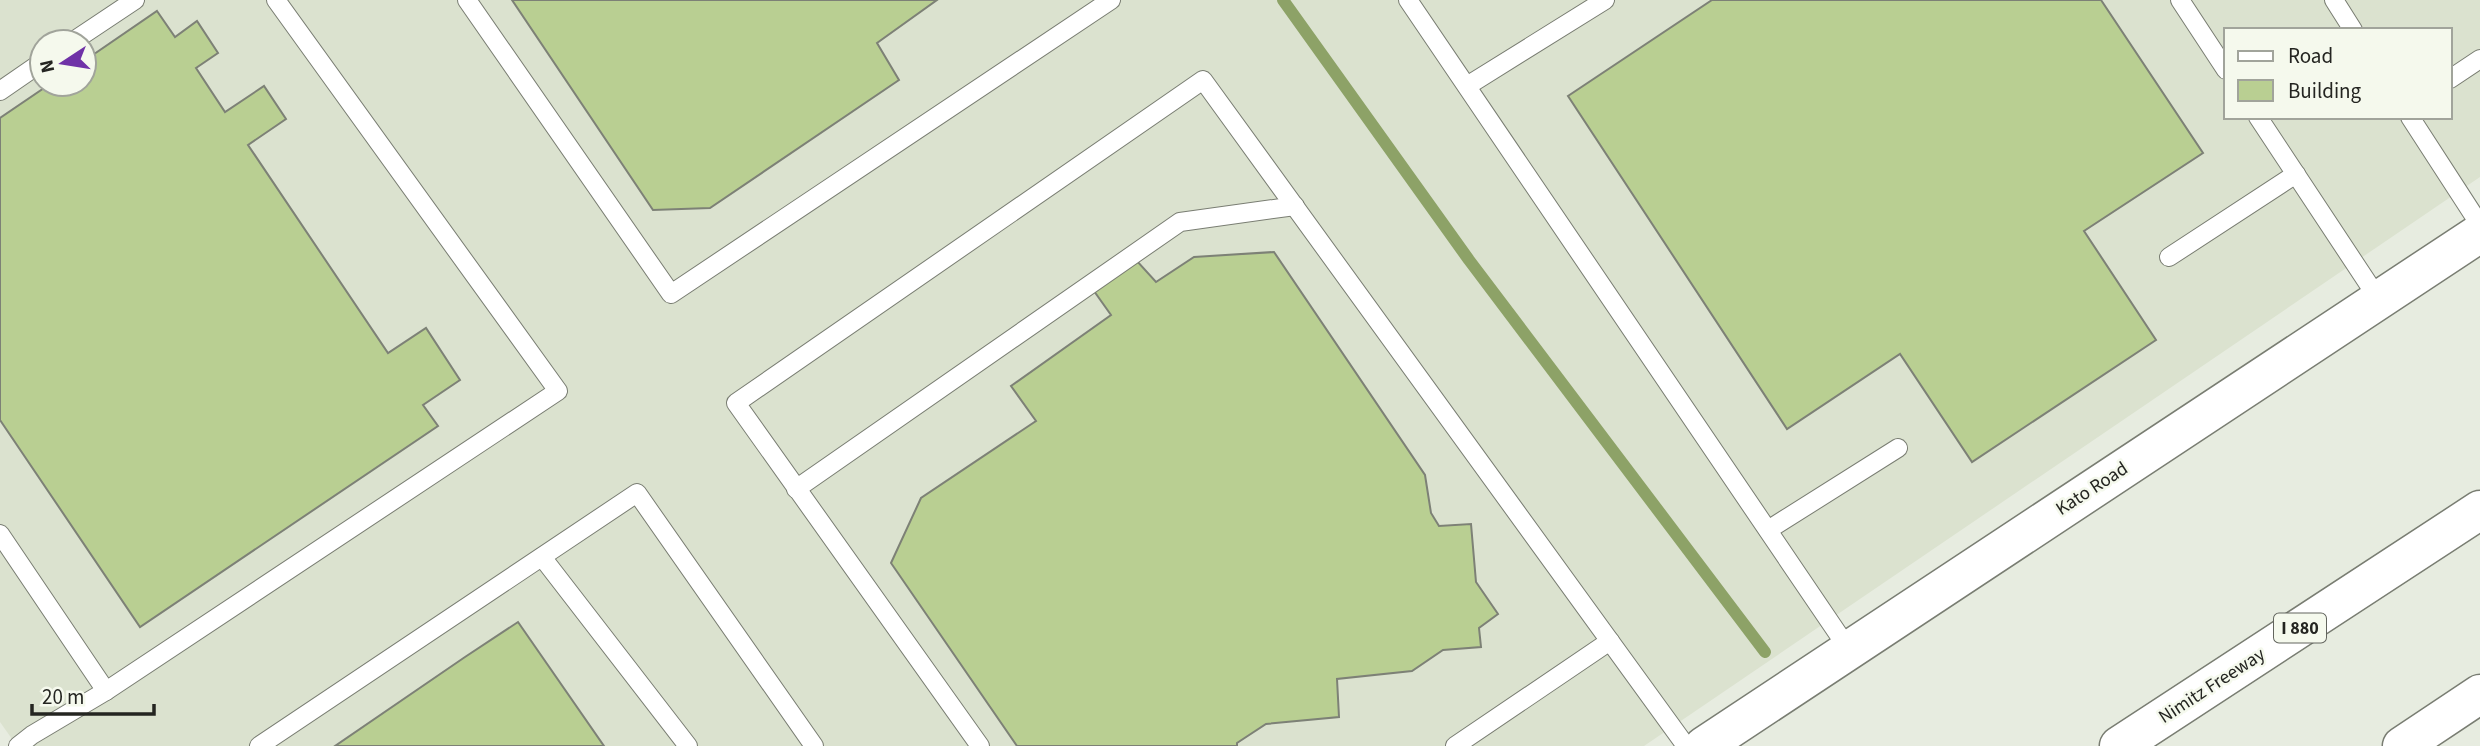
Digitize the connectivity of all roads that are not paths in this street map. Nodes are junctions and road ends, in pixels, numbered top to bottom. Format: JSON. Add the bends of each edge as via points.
{"nodes":[{"id":1,"x":135,"y":0,"type":"edge"},
{"id":2,"x":276,"y":0,"type":"edge"},
{"id":3,"x":467,"y":0,"type":"edge"},
{"id":4,"x":1111,"y":0,"type":"edge"},
{"id":5,"x":1408,"y":0,"type":"edge"},
{"id":6,"x":1605,"y":0,"type":"edge"},
{"id":7,"x":2180,"y":0,"type":"edge"},
{"id":8,"x":2334,"y":0,"type":"edge"},
{"id":9,"x":93,"y":28,"type":"edge"},
{"id":10,"x":2352,"y":28,"type":"edge"},
{"id":11,"x":2480,"y":60,"type":"edge"},
{"id":12,"x":2224,"y":67,"type":"edge"},
{"id":13,"x":28,"y":72,"type":"edge"},
{"id":14,"x":2452,"y":78,"type":"edge"},
{"id":15,"x":1467,"y":86,"type":"junction"},
{"id":16,"x":0,"y":91,"type":"edge"},
{"id":17,"x":2259,"y":119,"type":"edge"},
{"id":18,"x":2411,"y":119,"type":"edge"},
{"id":19,"x":2296,"y":174,"type":"junction"},
{"id":20,"x":1295,"y":206,"type":"junction"},
{"id":21,"x":2480,"y":225,"type":"edge"},
{"id":22,"x":2480,"y":233,"type":"edge"},
{"id":23,"x":2169,"y":257,"type":"dead end"},
{"id":24,"x":2379,"y":300,"type":"junction"},
{"id":25,"x":1898,"y":448,"type":"dead end"},
{"id":26,"x":796,"y":489,"type":"junction"},
{"id":27,"x":2480,"y":510,"type":"edge"},
{"id":28,"x":1768,"y":530,"type":"junction"},
{"id":29,"x":0,"y":534,"type":"edge"},
{"id":30,"x":541,"y":556,"type":"junction"},
{"id":31,"x":1610,"y":641,"type":"junction"},
{"id":32,"x":1849,"y":650,"type":"junction"},
{"id":33,"x":106,"y":691,"type":"junction"},
{"id":34,"x":2480,"y":694,"type":"edge"},
{"id":35,"x":18,"y":746,"type":"edge"},
{"id":36,"x":259,"y":746,"type":"edge"},
{"id":37,"x":688,"y":746,"type":"edge"},
{"id":38,"x":814,"y":746,"type":"edge"},
{"id":39,"x":979,"y":746,"type":"edge"},
{"id":40,"x":1455,"y":746,"type":"edge"},
{"id":41,"x":1686,"y":746,"type":"edge"},
{"id":42,"x":1704,"y":746,"type":"edge"},
{"id":43,"x":2119,"y":746,"type":"edge"},
{"id":44,"x":2402,"y":746,"type":"edge"}],
"edges":[{"from":1,"to":9,"type":"lane"},
{"from":2,"to":33,"type":"lane","via":[[558,391]]},
{"from":3,"to":4,"type":"lane","via":[[671,294]]},
{"from":5,"to":15,"type":"lane"},
{"from":6,"to":15,"type":"lane"},
{"from":7,"to":12,"type":"lane"},
{"from":8,"to":10,"type":"lane"},
{"from":11,"to":14,"type":"lane"},
{"from":13,"to":16,"type":"lane"},
{"from":15,"to":28,"type":"lane"},
{"from":17,"to":19,"type":"lane"},
{"from":18,"to":21,"type":"lane"},
{"from":19,"to":23,"type":"lane"},
{"from":19,"to":24,"type":"lane"},
{"from":20,"to":26,"type":"lane","via":[[1180,222]]},
{"from":20,"to":26,"type":"lane","via":[[1203,80],[736,403]]},
{"from":20,"to":31,"type":"lane"},
{"from":22,"to":24,"type":"main road","name":"Kato Road"},
{"from":24,"to":32,"type":"main road","name":"Kato Road"},
{"from":25,"to":28,"type":"lane"},
{"from":26,"to":39,"type":"lane"},
{"from":27,"to":43,"type":"main road","name":"Nimitz Freeway","number":"I 880"},
{"from":28,"to":32,"type":"lane"},
{"from":29,"to":33,"type":"lane"},
{"from":30,"to":36,"type":"lane"},
{"from":30,"to":37,"type":"lane"},
{"from":30,"to":38,"type":"lane","via":[[637,493]]},
{"from":31,"to":40,"type":"lane"},
{"from":31,"to":41,"type":"lane"},
{"from":32,"to":42,"type":"main road","name":"Kato Road"},
{"from":33,"to":35,"type":"lane"},
{"from":34,"to":44,"type":"main road"}]}
